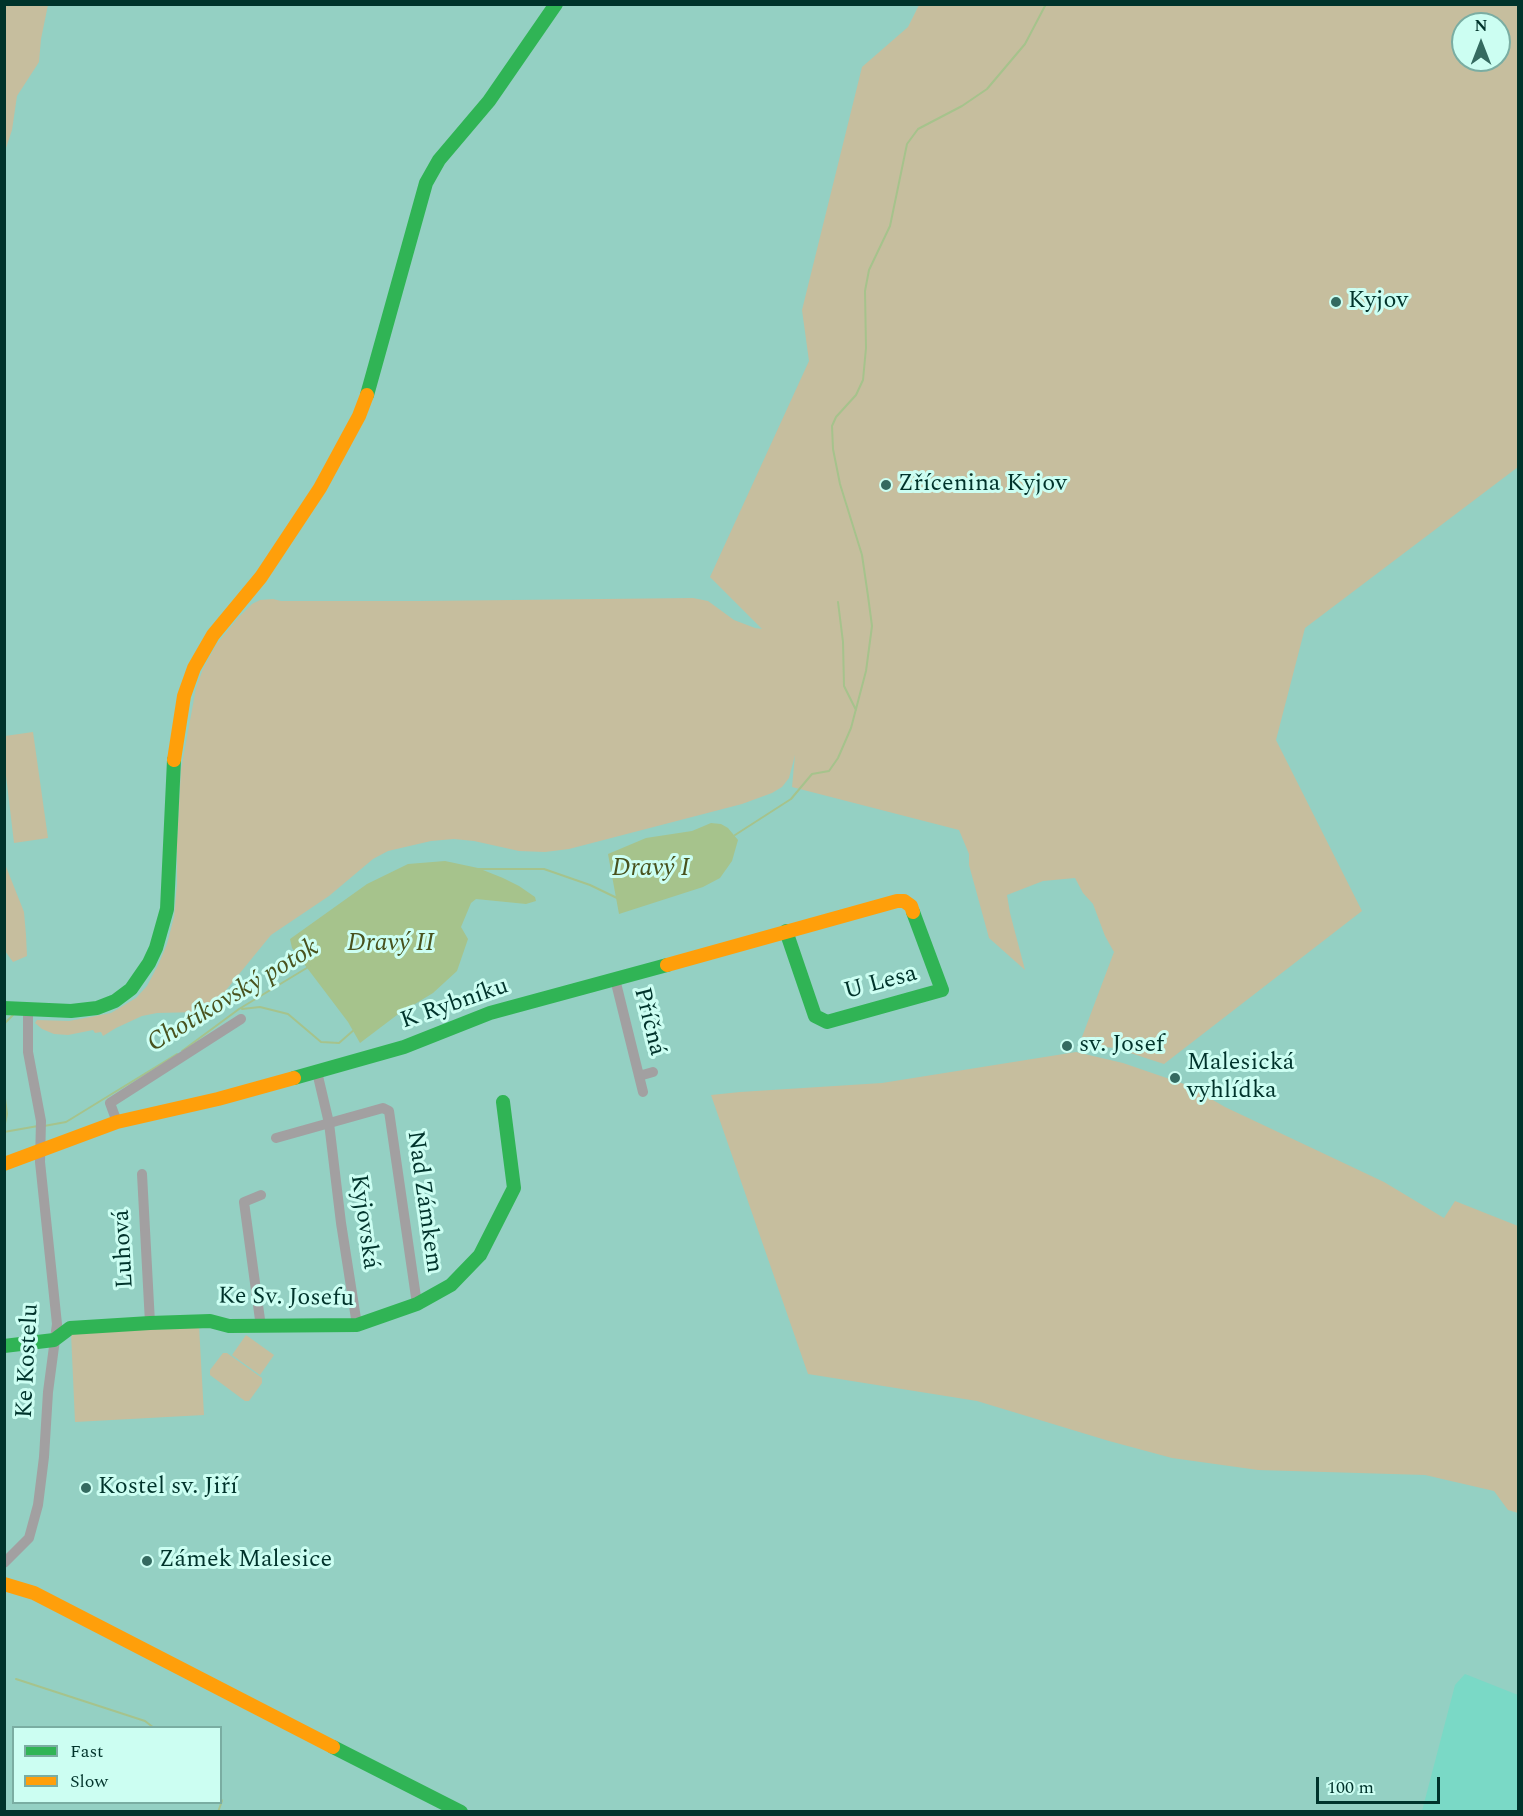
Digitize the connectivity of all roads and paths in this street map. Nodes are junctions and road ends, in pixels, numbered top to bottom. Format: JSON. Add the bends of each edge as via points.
{"nodes":[{"id":1,"x":556,"y":4,"type":"edge"},
{"id":2,"x":786,"y":931,"type":"junction"},
{"id":3,"x":615,"y":979,"type":"junction"},
{"id":4,"x":4,"y":1008,"type":"edge"},
{"id":5,"x":28,"y":1009,"type":"junction"},
{"id":6,"x":241,"y":1019,"type":"dead end"},
{"id":7,"x":317,"y":1072,"type":"junction"},
{"id":8,"x":653,"y":1072,"type":"dead end"},
{"id":9,"x":639,"y":1076,"type":"junction"},
{"id":10,"x":643,"y":1092,"type":"dead end"},
{"id":11,"x":503,"y":1102,"type":"dead end"},
{"id":12,"x":117,"y":1122,"type":"junction"},
{"id":13,"x":329,"y":1123,"type":"junction"},
{"id":14,"x":276,"y":1138,"type":"dead end"},
{"id":15,"x":40,"y":1152,"type":"junction"},
{"id":16,"x":4,"y":1164,"type":"edge"},
{"id":17,"x":142,"y":1174,"type":"dead end"},
{"id":18,"x":261,"y":1195,"type":"dead end"},
{"id":19,"x":417,"y":1304,"type":"junction"},
{"id":20,"x":150,"y":1323,"type":"junction"},
{"id":21,"x":357,"y":1325,"type":"junction"},
{"id":22,"x":261,"y":1327,"type":"junction"},
{"id":23,"x":54,"y":1340,"type":"junction"},
{"id":24,"x":4,"y":1346,"type":"edge"},
{"id":25,"x":4,"y":1563,"type":"edge"},
{"id":26,"x":4,"y":1584,"type":"edge"},
{"id":27,"x":461,"y":1812,"type":"edge"}],
"edges":[{"from":1,"to":5,"type":"street","via":[[426,183],[374,378],[358,416],[320,488],[261,578],[213,635],[194,668],[184,696],[172,774],[167,909],[149,963],[131,989],[97,1008]]},
{"from":2,"to":2,"type":"street","name":"U Lesa","via":[[815,1016],[820,1020],[827,1022],[942,990],[911,906],[904,901]]},
{"from":2,"to":3,"type":"street","name":"K Rybníku"},
{"from":3,"to":7,"type":"street","name":"K Rybníku","via":[[472,1019],[404,1047]]},
{"from":3,"to":9,"type":"street","name":"Příčná"},
{"from":4,"to":5,"type":"street"},
{"from":5,"to":15,"type":"street","name":"Ke Kostelu","via":[[29,1061],[41,1126]]},
{"from":6,"to":12,"type":"street","via":[[110,1103]]},
{"from":7,"to":12,"type":"street","name":"K Rybníku"},
{"from":7,"to":13,"type":"street","name":"Kyjovská"},
{"from":8,"to":9,"type":"street","name":"Příčná"},
{"from":9,"to":10,"type":"street","name":"Příčná"},
{"from":11,"to":19,"type":"street","name":"Ke Sv. Josefu","via":[[514,1188],[480,1255],[451,1285]]},
{"from":12,"to":15,"type":"street","name":"K Rybníku"},
{"from":13,"to":14,"type":"street"},
{"from":13,"to":19,"type":"street","name":"Nad Zámkem","via":[[385,1108],[390,1116]]},
{"from":13,"to":21,"type":"street","name":"Kyjovská"},
{"from":15,"to":16,"type":"street","name":"K Rybníku"},
{"from":15,"to":23,"type":"street","name":"Ke Kostelu","via":[[57,1324]]},
{"from":17,"to":20,"type":"street","name":"Luhová"},
{"from":18,"to":22,"type":"street","via":[[243,1202]]},
{"from":19,"to":21,"type":"street","name":"Ke Sv. Josefu"},
{"from":20,"to":22,"type":"street","name":"Ke Sv. Josefu","via":[[210,1321]]},
{"from":20,"to":23,"type":"street","name":"Ke Sv. Josefu","via":[[70,1328]]},
{"from":21,"to":22,"type":"street","name":"Ke Sv. Josefu"},
{"from":23,"to":24,"type":"street","name":"Ke Sv. Josefu"},
{"from":23,"to":25,"type":"street","name":"Ke Kostelu","via":[[38,1505],[29,1538]]},
{"from":26,"to":27,"type":"street","via":[[34,1593],[77,1614]]}]}
